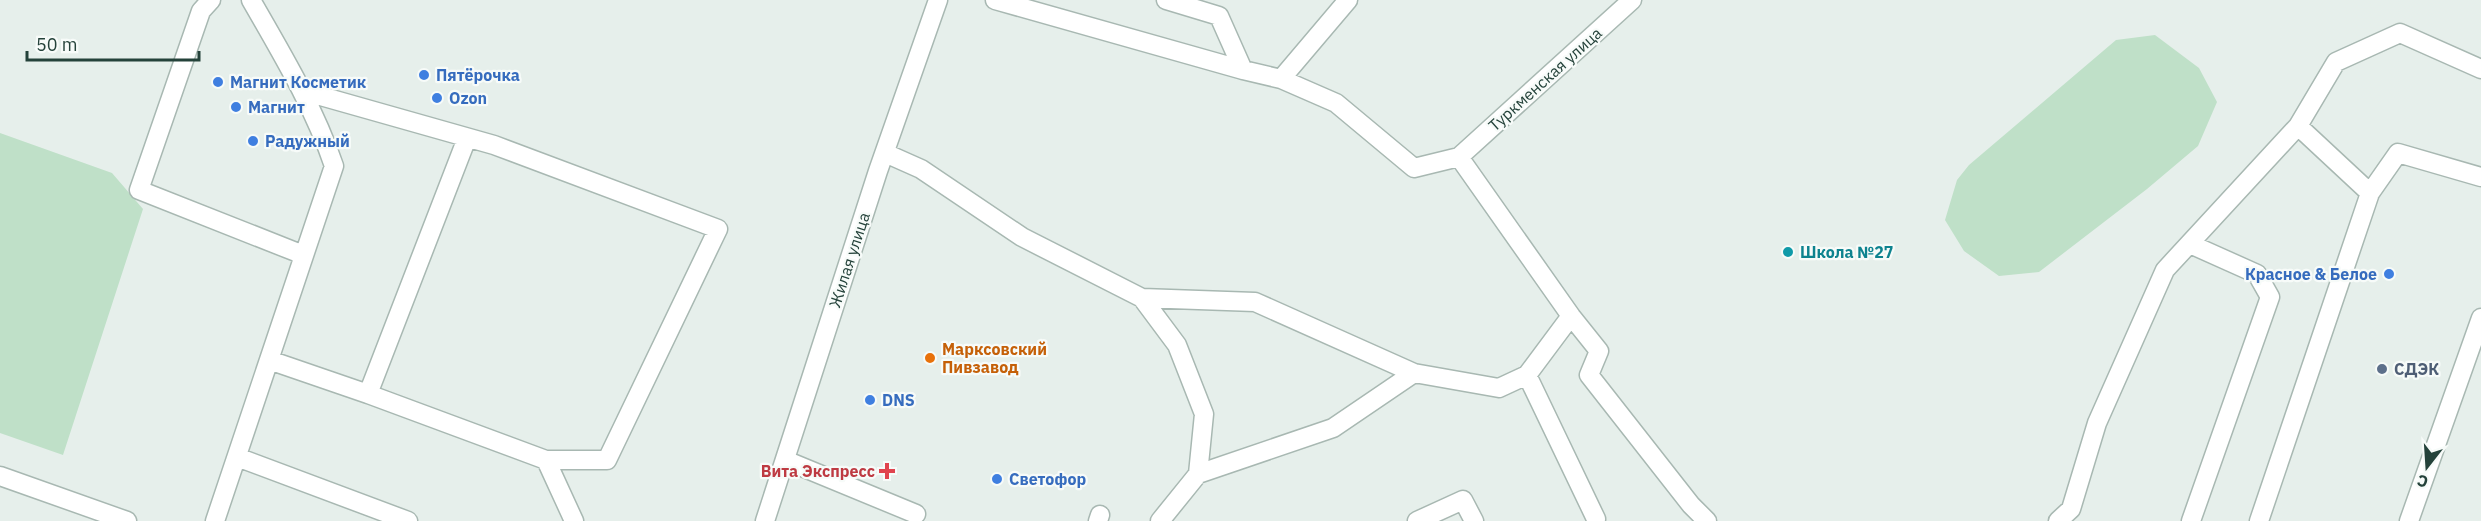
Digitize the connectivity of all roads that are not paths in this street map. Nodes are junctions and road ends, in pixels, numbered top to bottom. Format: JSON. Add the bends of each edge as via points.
{"nodes":[{"id":1,"x":211,"y":0,"type":"edge"},
{"id":2,"x":251,"y":0,"type":"edge"},
{"id":3,"x":938,"y":0,"type":"edge"},
{"id":4,"x":995,"y":0,"type":"edge"},
{"id":5,"x":1166,"y":0,"type":"edge"},
{"id":6,"x":1348,"y":0,"type":"edge"},
{"id":7,"x":1632,"y":0,"type":"edge"},
{"id":8,"x":2481,"y":69,"type":"edge"},
{"id":9,"x":1243,"y":70,"type":"junction"},
{"id":10,"x":1281,"y":79,"type":"junction"},
{"id":11,"x":303,"y":91,"type":"junction"},
{"id":12,"x":2298,"y":126,"type":"junction"},
{"id":13,"x":467,"y":138,"type":"junction"},
{"id":14,"x":885,"y":153,"type":"junction"},
{"id":15,"x":1459,"y":157,"type":"junction"},
{"id":16,"x":2481,"y":177,"type":"edge"},
{"id":17,"x":2370,"y":193,"type":"junction"},
{"id":18,"x":2190,"y":243,"type":"junction"},
{"id":19,"x":303,"y":257,"type":"junction"},
{"id":20,"x":1142,"y":298,"type":"junction"},
{"id":21,"x":1571,"y":316,"type":"junction"},
{"id":22,"x":2481,"y":318,"type":"edge"},
{"id":23,"x":269,"y":360,"type":"junction"},
{"id":24,"x":1414,"y":373,"type":"junction"},
{"id":25,"x":1527,"y":375,"type":"junction"},
{"id":26,"x":368,"y":394,"type":"junction"},
{"id":27,"x":237,"y":457,"type":"junction"},
{"id":28,"x":546,"y":460,"type":"junction"},
{"id":29,"x":785,"y":460,"type":"junction"},
{"id":30,"x":1198,"y":474,"type":"junction"},
{"id":31,"x":0,"y":476,"type":"edge"},
{"id":32,"x":916,"y":514,"type":"dead end"},
{"id":33,"x":1595,"y":520,"type":"edge"},
{"id":34,"x":128,"y":521,"type":"edge"},
{"id":35,"x":215,"y":521,"type":"edge"},
{"id":36,"x":408,"y":521,"type":"edge"},
{"id":37,"x":574,"y":521,"type":"edge"},
{"id":38,"x":765,"y":521,"type":"edge"},
{"id":39,"x":1160,"y":521,"type":"edge"},
{"id":40,"x":1417,"y":521,"type":"edge"},
{"id":41,"x":1474,"y":521,"type":"edge"},
{"id":42,"x":1707,"y":521,"type":"edge"},
{"id":43,"x":2058,"y":521,"type":"edge"},
{"id":44,"x":2191,"y":521,"type":"edge"},
{"id":45,"x":2259,"y":521,"type":"edge"},
{"id":46,"x":2409,"y":521,"type":"edge"}],
"edges":[{"from":1,"to":19,"type":"street","via":[[201,11],[139,190]]},
{"from":2,"to":11,"type":"street"},
{"from":3,"to":14,"type":"street","name":"Жилая улица"},
{"from":4,"to":9,"type":"street"},
{"from":5,"to":9,"type":"street","via":[[1219,16]]},
{"from":6,"to":10,"type":"street"},
{"from":7,"to":15,"type":"street","name":"Туркменская улица"},
{"from":8,"to":12,"type":"street","via":[[2400,33],[2336,62]]},
{"from":9,"to":10,"type":"street"},
{"from":10,"to":15,"type":"street","via":[[1336,103],[1414,168]]},
{"from":11,"to":13,"type":"street"},
{"from":11,"to":19,"type":"street","via":[[334,166]]},
{"from":12,"to":17,"type":"street"},
{"from":12,"to":18,"type":"street"},
{"from":13,"to":26,"type":"street"},
{"from":13,"to":28,"type":"street","via":[[718,229],[607,460]]},
{"from":14,"to":20,"type":"street","via":[[921,169],[1022,237]]},
{"from":14,"to":29,"type":"street","name":"Жилая улица"},
{"from":15,"to":21,"type":"street"},
{"from":16,"to":17,"type":"street","via":[[2398,153]]},
{"from":17,"to":45,"type":"street"},
{"from":18,"to":43,"type":"street","via":[[2166,270],[2097,423],[2071,509]]},
{"from":18,"to":44,"type":"street","via":[[2257,274],[2270,297]]},
{"from":19,"to":23,"type":"street"},
{"from":20,"to":24,"type":"street","via":[[1254,302]]},
{"from":20,"to":30,"type":"street","via":[[1177,345],[1204,414]]},
{"from":21,"to":25,"type":"street"},
{"from":21,"to":42,"type":"street","via":[[1599,351],[1589,375],[1691,506]]},
{"from":22,"to":46,"type":"street"},
{"from":23,"to":26,"type":"street"},
{"from":23,"to":27,"type":"street"},
{"from":24,"to":25,"type":"street","via":[[1498,388]]},
{"from":24,"to":30,"type":"street","via":[[1333,428]]},
{"from":25,"to":33,"type":"street"},
{"from":26,"to":28,"type":"street"},
{"from":27,"to":35,"type":"street"},
{"from":27,"to":36,"type":"street"},
{"from":28,"to":37,"type":"street"},
{"from":29,"to":32,"type":"street"},
{"from":29,"to":38,"type":"street","name":"Жилая улица"},
{"from":30,"to":39,"type":"street"},
{"from":31,"to":34,"type":"street"},
{"from":40,"to":41,"type":"street","via":[[1463,500]]}]}
